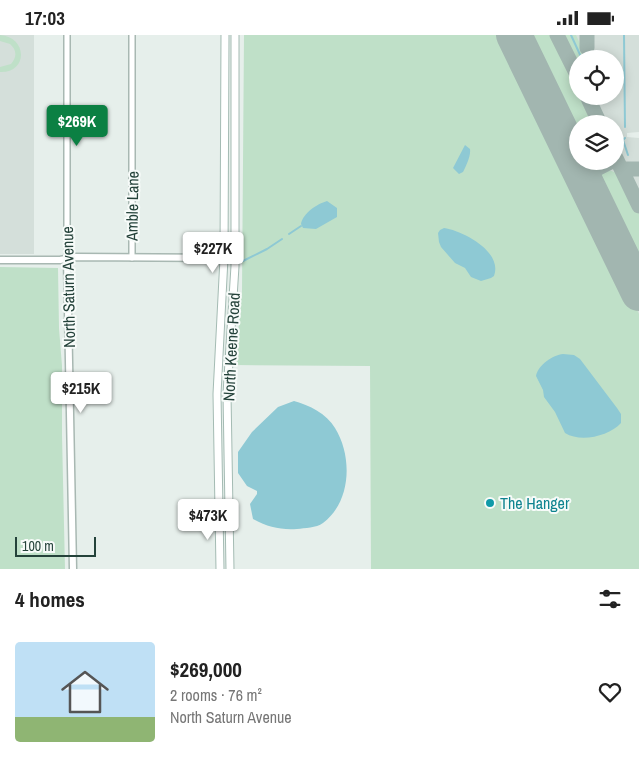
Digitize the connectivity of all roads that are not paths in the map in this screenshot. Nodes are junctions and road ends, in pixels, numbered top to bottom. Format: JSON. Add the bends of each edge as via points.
{"nodes":[{"id":1,"x":68,"y":35,"type":"edge"},
{"id":2,"x":132,"y":35,"type":"edge"},
{"id":3,"x":225,"y":35,"type":"edge"},
{"id":4,"x":236,"y":35,"type":"edge"},
{"id":5,"x":132,"y":257,"type":"junction"},
{"id":6,"x":224,"y":258,"type":"junction"},
{"id":7,"x":235,"y":258,"type":"junction"},
{"id":8,"x":0,"y":259,"type":"edge"},
{"id":9,"x":67,"y":259,"type":"junction"},
{"id":10,"x":73,"y":569,"type":"edge"},
{"id":11,"x":220,"y":569,"type":"edge"},
{"id":12,"x":230,"y":569,"type":"edge"}],
"edges":[{"from":1,"to":9,"type":"street","name":"North Saturn Avenue"},
{"from":2,"to":5,"type":"street","name":"Amble Lane"},
{"from":3,"to":6,"type":"main road","name":"North Keene Road"},
{"from":4,"to":7,"type":"main road","name":"North Keene Road"},
{"from":5,"to":6,"type":"street"},
{"from":5,"to":9,"type":"street"},
{"from":6,"to":7,"type":"street"},
{"from":6,"to":11,"type":"main road","name":"North Keene Road","via":[[217,394]]},
{"from":7,"to":12,"type":"main road","name":"North Keene Road","via":[[227,394]]},
{"from":8,"to":9,"type":"street"},
{"from":9,"to":10,"type":"street","name":"North Saturn Avenue"}]}
